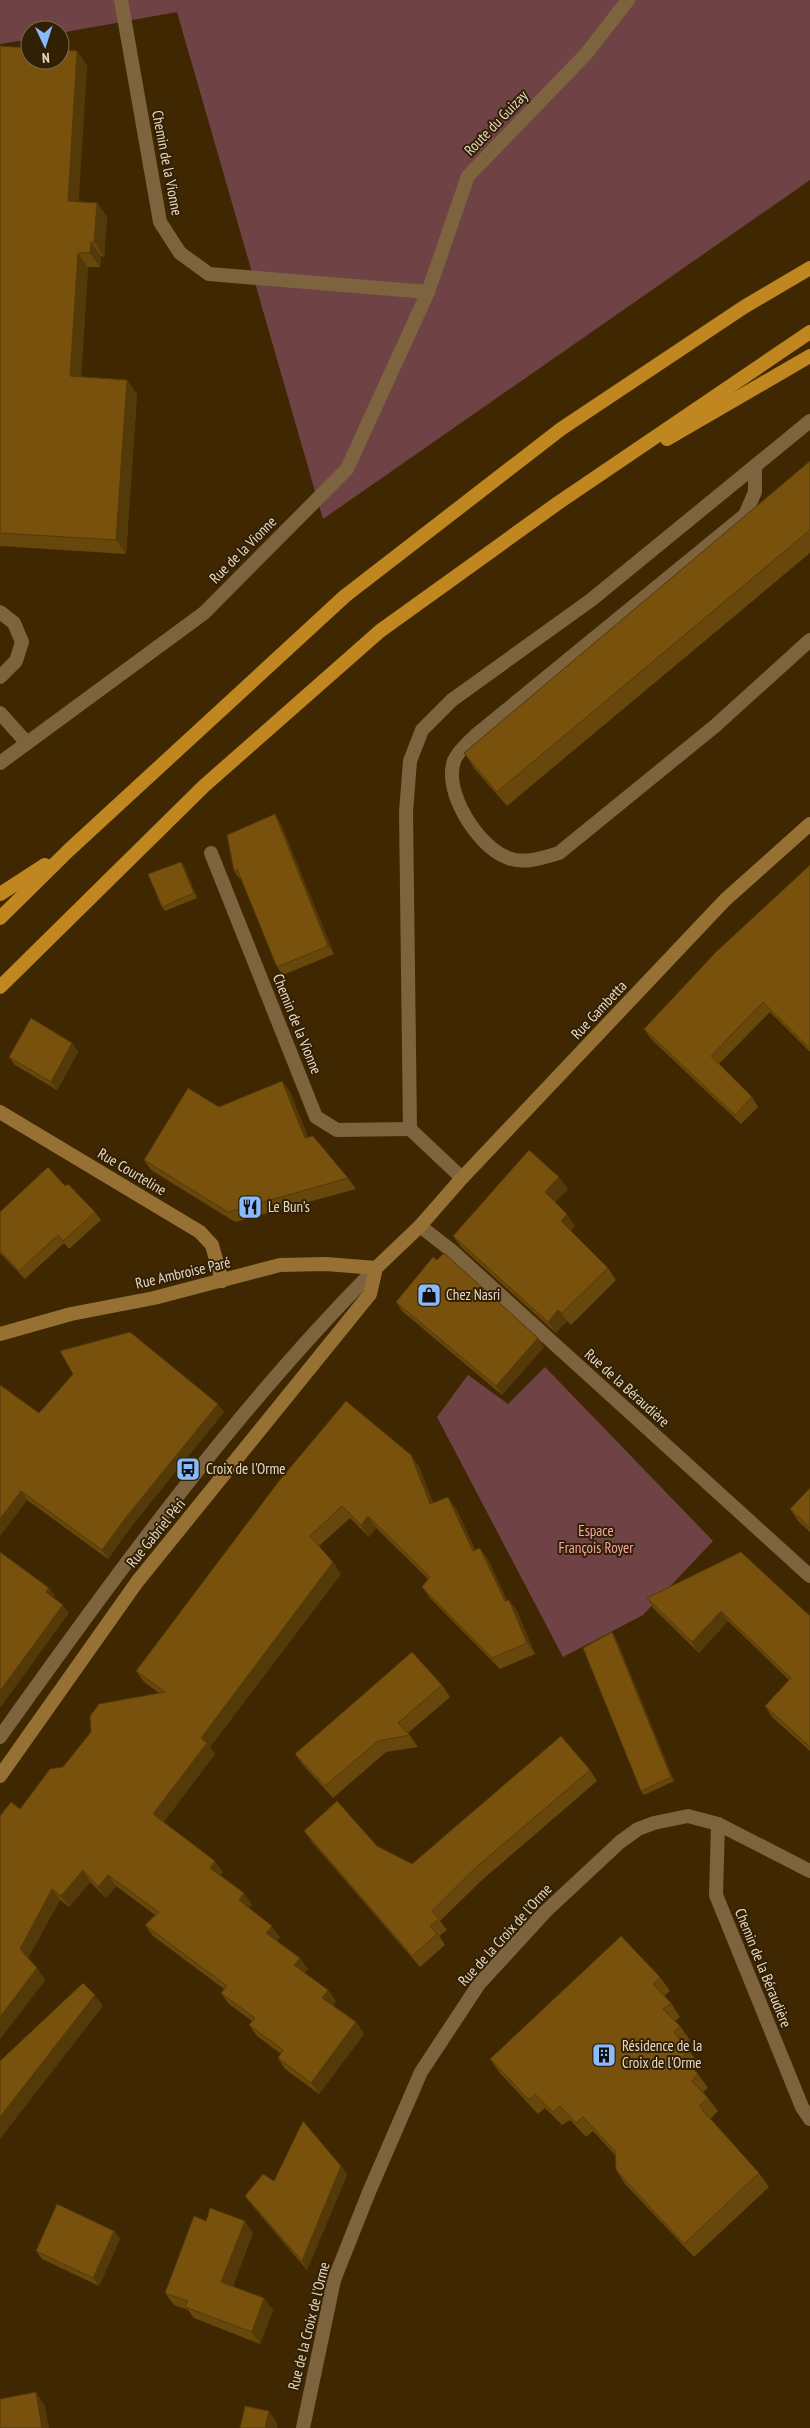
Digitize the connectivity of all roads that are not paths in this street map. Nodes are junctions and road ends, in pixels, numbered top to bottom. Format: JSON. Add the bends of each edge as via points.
{"nodes":[{"id":1,"x":121,"y":0,"type":"edge"},
{"id":2,"x":628,"y":0,"type":"edge"},
{"id":3,"x":810,"y":268,"type":"edge"},
{"id":4,"x":428,"y":292,"type":"junction"},
{"id":5,"x":810,"y":332,"type":"edge"},
{"id":6,"x":810,"y":356,"type":"edge"},
{"id":7,"x":810,"y":421,"type":"edge"},
{"id":8,"x":755,"y":466,"type":"junction"},
{"id":9,"x":558,"y":503,"type":"junction"},
{"id":10,"x":0,"y":612,"type":"edge"},
{"id":11,"x":810,"y":640,"type":"edge"},
{"id":12,"x":0,"y":677,"type":"edge"},
{"id":13,"x":0,"y":713,"type":"edge"},
{"id":14,"x":27,"y":743,"type":"junction"},
{"id":15,"x":0,"y":763,"type":"edge"},
{"id":16,"x":810,"y":824,"type":"edge"},
{"id":17,"x":69,"y":850,"type":"junction"},
{"id":18,"x":211,"y":853,"type":"dead end"},
{"id":19,"x":0,"y":894,"type":"edge"},
{"id":20,"x":0,"y":918,"type":"edge"},
{"id":21,"x":0,"y":987,"type":"edge"},
{"id":22,"x":0,"y":1112,"type":"edge"},
{"id":23,"x":410,"y":1129,"type":"junction"},
{"id":24,"x":462,"y":1178,"type":"junction"},
{"id":25,"x":420,"y":1226,"type":"junction"},
{"id":26,"x":376,"y":1268,"type":"junction"},
{"id":27,"x":222,"y":1281,"type":"junction"},
{"id":28,"x":0,"y":1334,"type":"edge"},
{"id":29,"x":810,"y":1576,"type":"edge"},
{"id":30,"x":0,"y":1737,"type":"edge"},
{"id":31,"x":0,"y":1776,"type":"edge"},
{"id":32,"x":718,"y":1824,"type":"junction"},
{"id":33,"x":810,"y":1871,"type":"edge"},
{"id":34,"x":810,"y":2119,"type":"edge"},
{"id":35,"x":303,"y":2428,"type":"edge"}],
"edges":[{"from":1,"to":4,"type":"street","name":"Chemin de la Vionne","via":[[160,222],[180,253],[209,274]]},
{"from":2,"to":4,"type":"street","name":"Route du Guizay","via":[[586,54],[468,176]]},
{"from":3,"to":17,"type":"highway","via":[[744,306],[560,429],[345,596]]},
{"from":4,"to":14,"type":"street","name":"Rue de la Vionne","via":[[347,469],[204,613]]},
{"from":5,"to":9,"type":"highway"},
{"from":6,"to":9,"type":"highway"},
{"from":7,"to":8,"type":"street"},
{"from":8,"to":11,"type":"street","via":[[755,492],[745,515],[476,734],[454,760],[452,779],[457,801],[486,844],[506,858],[528,861],[559,853],[715,726]]},
{"from":8,"to":23,"type":"street","via":[[592,600],[452,700],[422,730],[410,761],[406,812]]},
{"from":9,"to":21,"type":"highway","via":[[380,631],[204,786]]},
{"from":10,"to":12,"type":"street","via":[[14,623],[22,642],[16,661]]},
{"from":13,"to":14,"type":"street"},
{"from":14,"to":15,"type":"street","name":"Rue de la Vionne"},
{"from":16,"to":24,"type":"main road","name":"Rue Gambetta","via":[[725,900]]},
{"from":17,"to":19,"type":"highway"},
{"from":17,"to":20,"type":"highway"},
{"from":18,"to":23,"type":"street","name":"Chemin de la Vionne","via":[[316,1117],[337,1130]]},
{"from":22,"to":27,"type":"main road","name":"Rue Courteline","via":[[200,1232],[212,1245]]},
{"from":23,"to":24,"type":"street"},
{"from":24,"to":25,"type":"main road","name":"Rue Gambetta"},
{"from":25,"to":26,"type":"main road"},
{"from":25,"to":29,"type":"street","name":"Rue de la Béraudière","via":[[452,1251]]},
{"from":26,"to":27,"type":"main road","name":"Rue Ambroise Paré","via":[[280,1265]]},
{"from":26,"to":30,"type":"street","via":[[317,1328],[125,1562]]},
{"from":26,"to":31,"type":"main road","name":"Rue Gabriel Péri","via":[[370,1294],[137,1582]]},
{"from":27,"to":28,"type":"main road","name":"Rue Ambroise Paré","via":[[71,1314]]},
{"from":32,"to":33,"type":"street","name":"Rue de la Croix de l'Orme"},
{"from":32,"to":34,"type":"street","name":"Chemin de la Béraudière","via":[[716,1895],[802,2107]]},
{"from":32,"to":35,"type":"street","name":"Rue de la Croix de l'Orme","via":[[688,1816],[638,1829],[546,1911],[479,1984],[421,2072],[334,2280]]}]}
